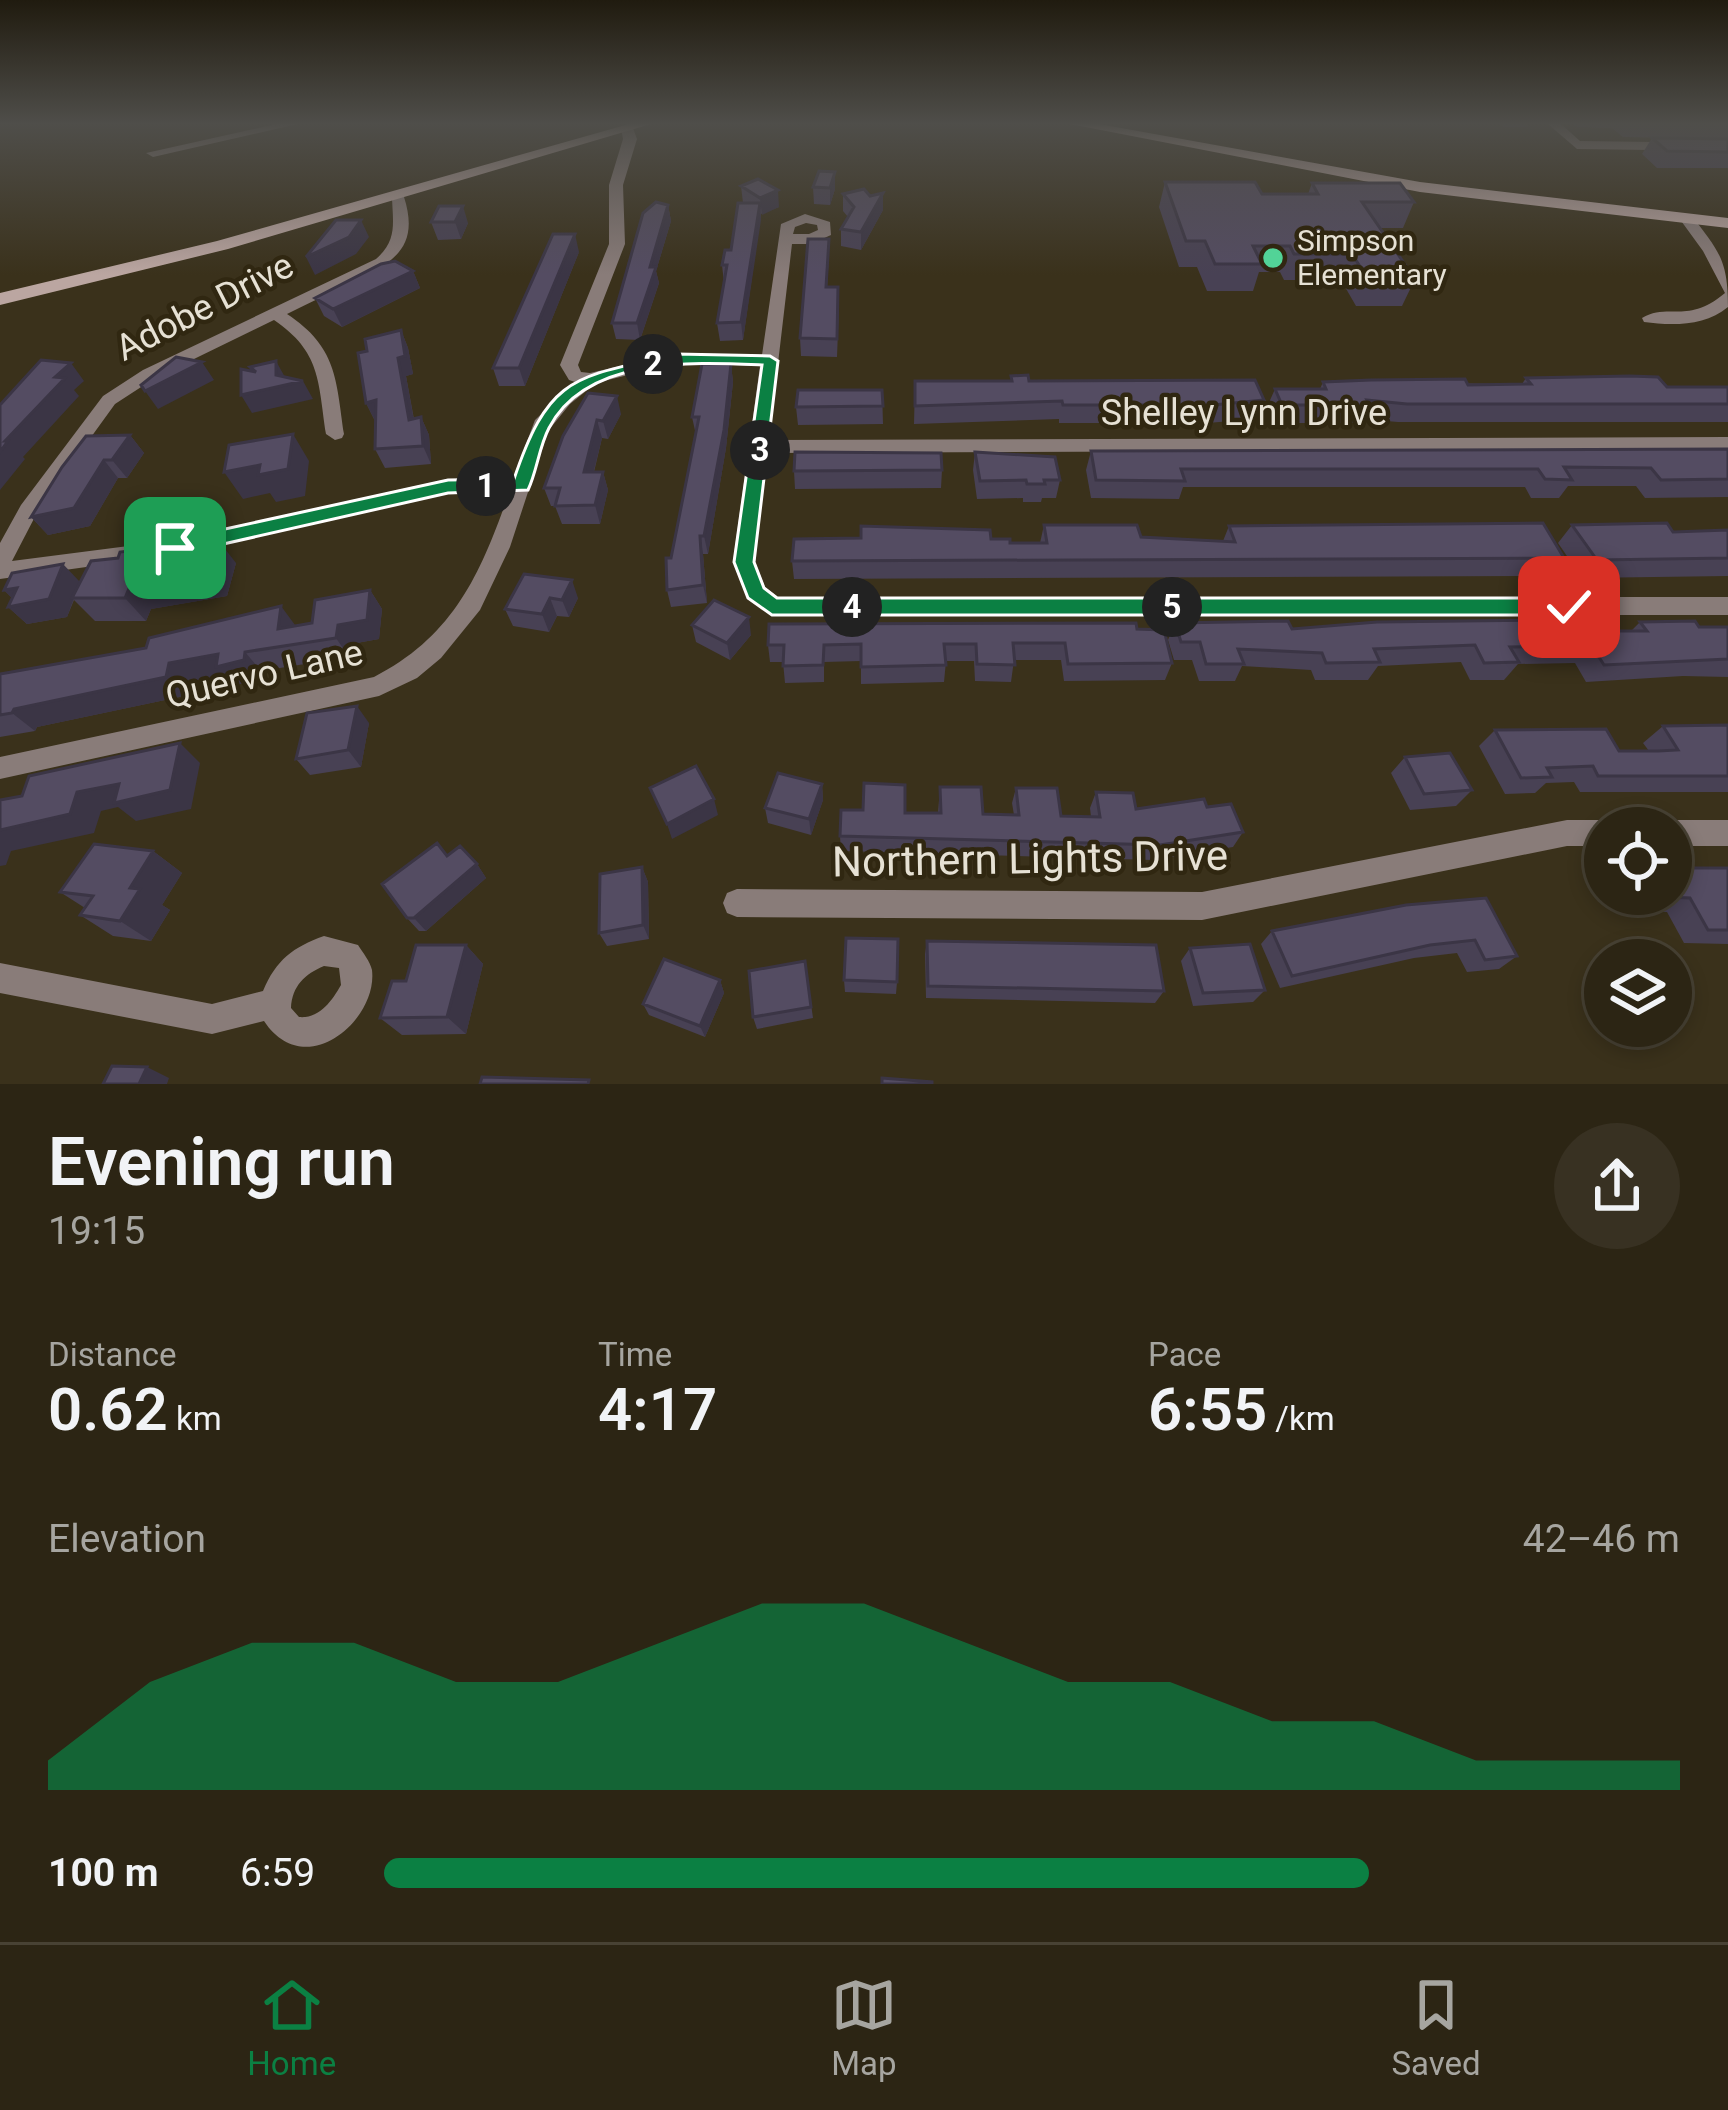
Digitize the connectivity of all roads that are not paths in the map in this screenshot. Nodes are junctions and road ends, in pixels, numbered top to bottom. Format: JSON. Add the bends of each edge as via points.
{"nodes":[{"id":1,"x":472,"y":175,"type":"edge"},
{"id":2,"x":619,"y":175,"type":"edge"},
{"id":3,"x":1352,"y":175,"type":"edge"},
{"id":4,"x":397,"y":197,"type":"junction"},
{"id":5,"x":1686,"y":218,"type":"junction"},
{"id":6,"x":1728,"y":223,"type":"edge"},
{"id":7,"x":785,"y":239,"type":"dead end"},
{"id":8,"x":0,"y":299,"type":"edge"},
{"id":9,"x":1727,"y":299,"type":"edge"},
{"id":10,"x":274,"y":313,"type":"junction"},
{"id":11,"x":1650,"y":318,"type":"dead end"},
{"id":12,"x":770,"y":361,"type":"junction"},
{"id":13,"x":590,"y":379,"type":"junction"},
{"id":14,"x":335,"y":434,"type":"dead end"},
{"id":15,"x":1728,"y":443,"type":"edge"},
{"id":16,"x":760,"y":447,"type":"junction"},
{"id":17,"x":521,"y":486,"type":"junction"},
{"id":18,"x":0,"y":567,"type":"edge"},
{"id":19,"x":1728,"y":607,"type":"edge"},
{"id":20,"x":0,"y":768,"type":"edge"},
{"id":21,"x":1584,"y":833,"type":"edge"},
{"id":22,"x":1692,"y":833,"type":"edge"},
{"id":23,"x":1728,"y":833,"type":"edge"},
{"id":24,"x":737,"y":903,"type":"dead end"},
{"id":25,"x":0,"y":978,"type":"edge"},
{"id":26,"x":274,"y":1004,"type":"dead end"}],
"edges":[{"from":1,"to":4,"type":"main road"},
{"from":2,"to":13,"type":"street","via":[[616,244],[569,365],[574,376]]},
{"from":3,"to":5,"type":"main road"},
{"from":4,"to":8,"type":"main road"},
{"from":4,"to":10,"type":"street","name":"Adobe Drive","via":[[405,218],[390,255]]},
{"from":5,"to":6,"type":"main road"},
{"from":5,"to":9,"type":"street","via":[[1710,250]]},
{"from":7,"to":12,"type":"street"},
{"from":9,"to":11,"type":"street","via":[[1694,318]]},
{"from":10,"to":14,"type":"street","via":[[309,334],[321,352]]},
{"from":10,"to":18,"type":"street","name":"Adobe Drive","via":[[109,400],[31,505]]},
{"from":12,"to":13,"type":"street","via":[[676,358]]},
{"from":12,"to":16,"type":"street"},
{"from":13,"to":17,"type":"street","name":"Quervo Lane","via":[[541,426]]},
{"from":15,"to":16,"type":"street","name":"Shelley Lynn Drive"},
{"from":16,"to":19,"type":"street","via":[[744,562],[772,607]]},
{"from":17,"to":18,"type":"street","via":[[448,486],[175,548]]},
{"from":17,"to":20,"type":"street","name":"Quervo Lane","via":[[484,590],[403,676]]},
{"from":21,"to":24,"type":"street","name":"Northern Lights Drive","via":[[1202,906]]},
{"from":22,"to":23,"type":"street"},
{"from":25,"to":26,"type":"street","via":[[212,1019]]}]}
